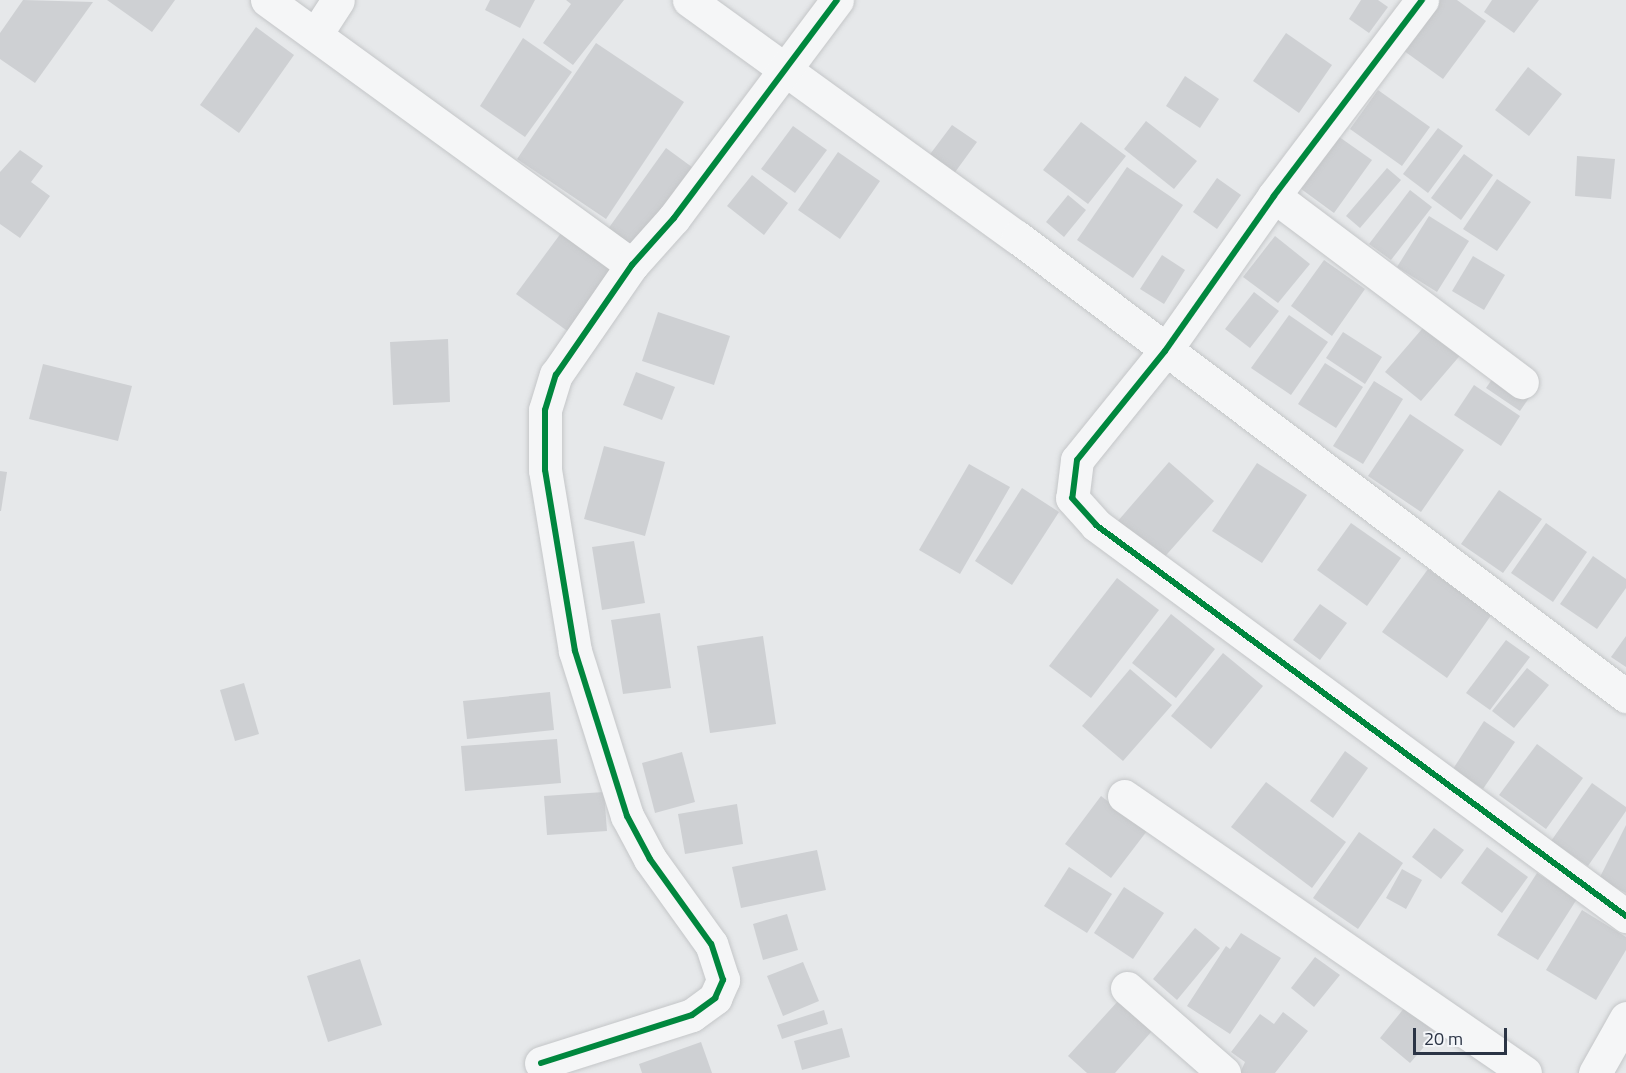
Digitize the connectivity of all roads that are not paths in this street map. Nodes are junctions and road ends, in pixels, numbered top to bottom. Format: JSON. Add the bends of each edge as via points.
{"nodes":[{"id":1,"x":267,"y":0,"type":"edge"},
{"id":2,"x":338,"y":0,"type":"edge"},
{"id":3,"x":689,"y":0,"type":"edge"},
{"id":4,"x":837,"y":0,"type":"edge"},
{"id":5,"x":1422,"y":0,"type":"edge"},
{"id":6,"x":316,"y":34,"type":"junction"},
{"id":7,"x":788,"y":70,"type":"junction"},
{"id":8,"x":1274,"y":196,"type":"junction"},
{"id":9,"x":632,"y":265,"type":"junction"},
{"id":10,"x":1165,"y":351,"type":"junction"},
{"id":11,"x":1522,"y":381,"type":"dead end"},
{"id":12,"x":1626,"y":696,"type":"edge"},
{"id":13,"x":1124,"y":796,"type":"dead end"},
{"id":14,"x":1626,"y":916,"type":"edge"},
{"id":15,"x":1126,"y":988,"type":"dead end"},
{"id":16,"x":1626,"y":1018,"type":"edge"},
{"id":17,"x":541,"y":1063,"type":"dead end"},
{"id":18,"x":1224,"y":1073,"type":"edge"},
{"id":19,"x":1525,"y":1073,"type":"edge"},
{"id":20,"x":1596,"y":1073,"type":"edge"}],
"edges":[{"from":1,"to":6,"type":"street"},
{"from":2,"to":6,"type":"street"},
{"from":3,"to":7,"type":"street"},
{"from":4,"to":7,"type":"street"},
{"from":5,"to":8,"type":"street"},
{"from":6,"to":9,"type":"street"},
{"from":7,"to":9,"type":"street","via":[[674,218]]},
{"from":7,"to":10,"type":"street"},
{"from":8,"to":10,"type":"street"},
{"from":8,"to":11,"type":"street"},
{"from":9,"to":17,"type":"street","via":[[556,375],[545,410],[545,470],[575,651],[627,816],[650,859],[711,944],[723,980],[715,998],[692,1015]]},
{"from":10,"to":12,"type":"street"},
{"from":10,"to":14,"type":"street","via":[[1077,460],[1072,498],[1096,525]]},
{"from":13,"to":19,"type":"street"},
{"from":15,"to":18,"type":"street"},
{"from":16,"to":20,"type":"street"}]}
